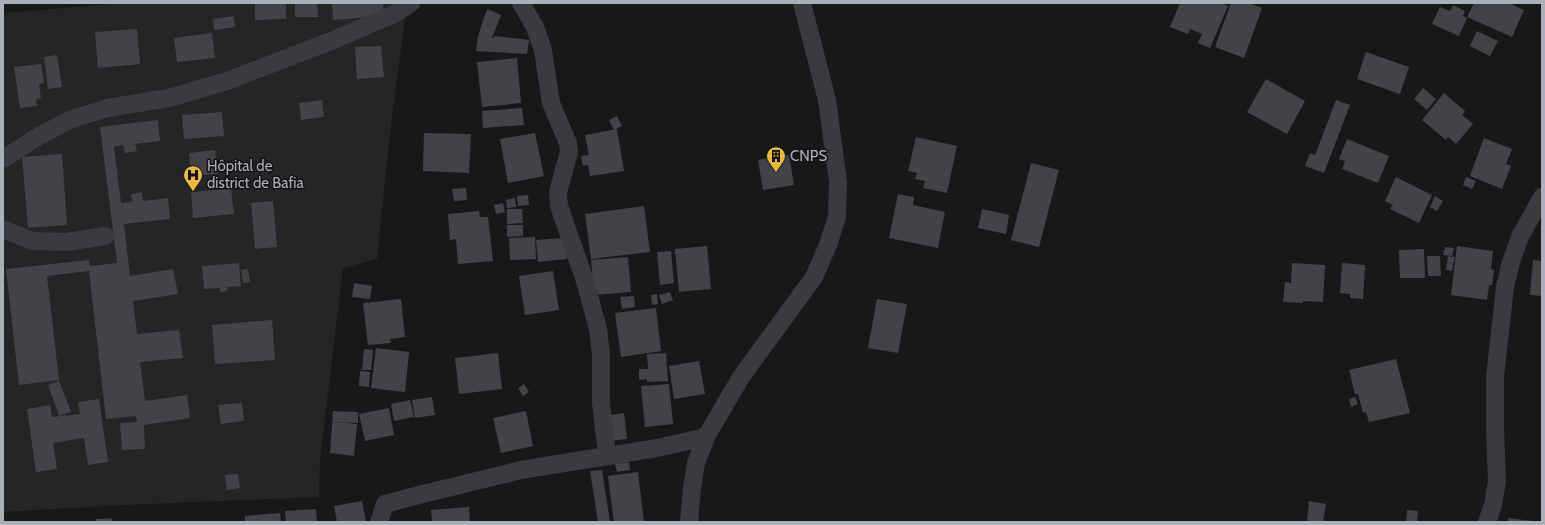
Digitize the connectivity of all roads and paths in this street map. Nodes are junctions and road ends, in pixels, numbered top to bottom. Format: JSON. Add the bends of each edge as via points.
{"nodes":[{"id":1,"x":411,"y":3,"type":"edge"},
{"id":2,"x":521,"y":3,"type":"edge"},
{"id":3,"x":802,"y":3,"type":"edge"},
{"id":4,"x":3,"y":159,"type":"edge"},
{"id":5,"x":1542,"y":197,"type":"edge"},
{"id":6,"x":3,"y":229,"type":"edge"},
{"id":7,"x":105,"y":236,"type":"dead end"},
{"id":8,"x":706,"y":437,"type":"junction"},
{"id":9,"x":607,"y":455,"type":"junction"},
{"id":10,"x":379,"y":522,"type":"edge"},
{"id":11,"x":690,"y":522,"type":"edge"},
{"id":12,"x":1487,"y":522,"type":"edge"}],
"edges":[{"from":1,"to":4,"type":"street","via":[[394,14],[338,38],[227,80],[169,98],[107,108],[72,119],[38,136]]},
{"from":2,"to":9,"type":"street","via":[[535,27],[543,50],[551,103],[568,143],[569,152],[558,192],[559,206],[585,281],[598,329],[601,403]]},
{"from":3,"to":8,"type":"street","via":[[827,100],[838,182],[837,216],[814,277],[741,377]]},
{"from":5,"to":12,"type":"street","via":[[1520,238],[1505,286],[1495,377],[1498,481]]},
{"from":6,"to":7,"type":"street","via":[[32,241],[67,242]]},
{"from":8,"to":9,"type":"street","via":[[657,448]]},
{"from":8,"to":11,"type":"street","via":[[696,463]]},
{"from":9,"to":10,"type":"street","via":[[521,470],[385,504]]}]}
